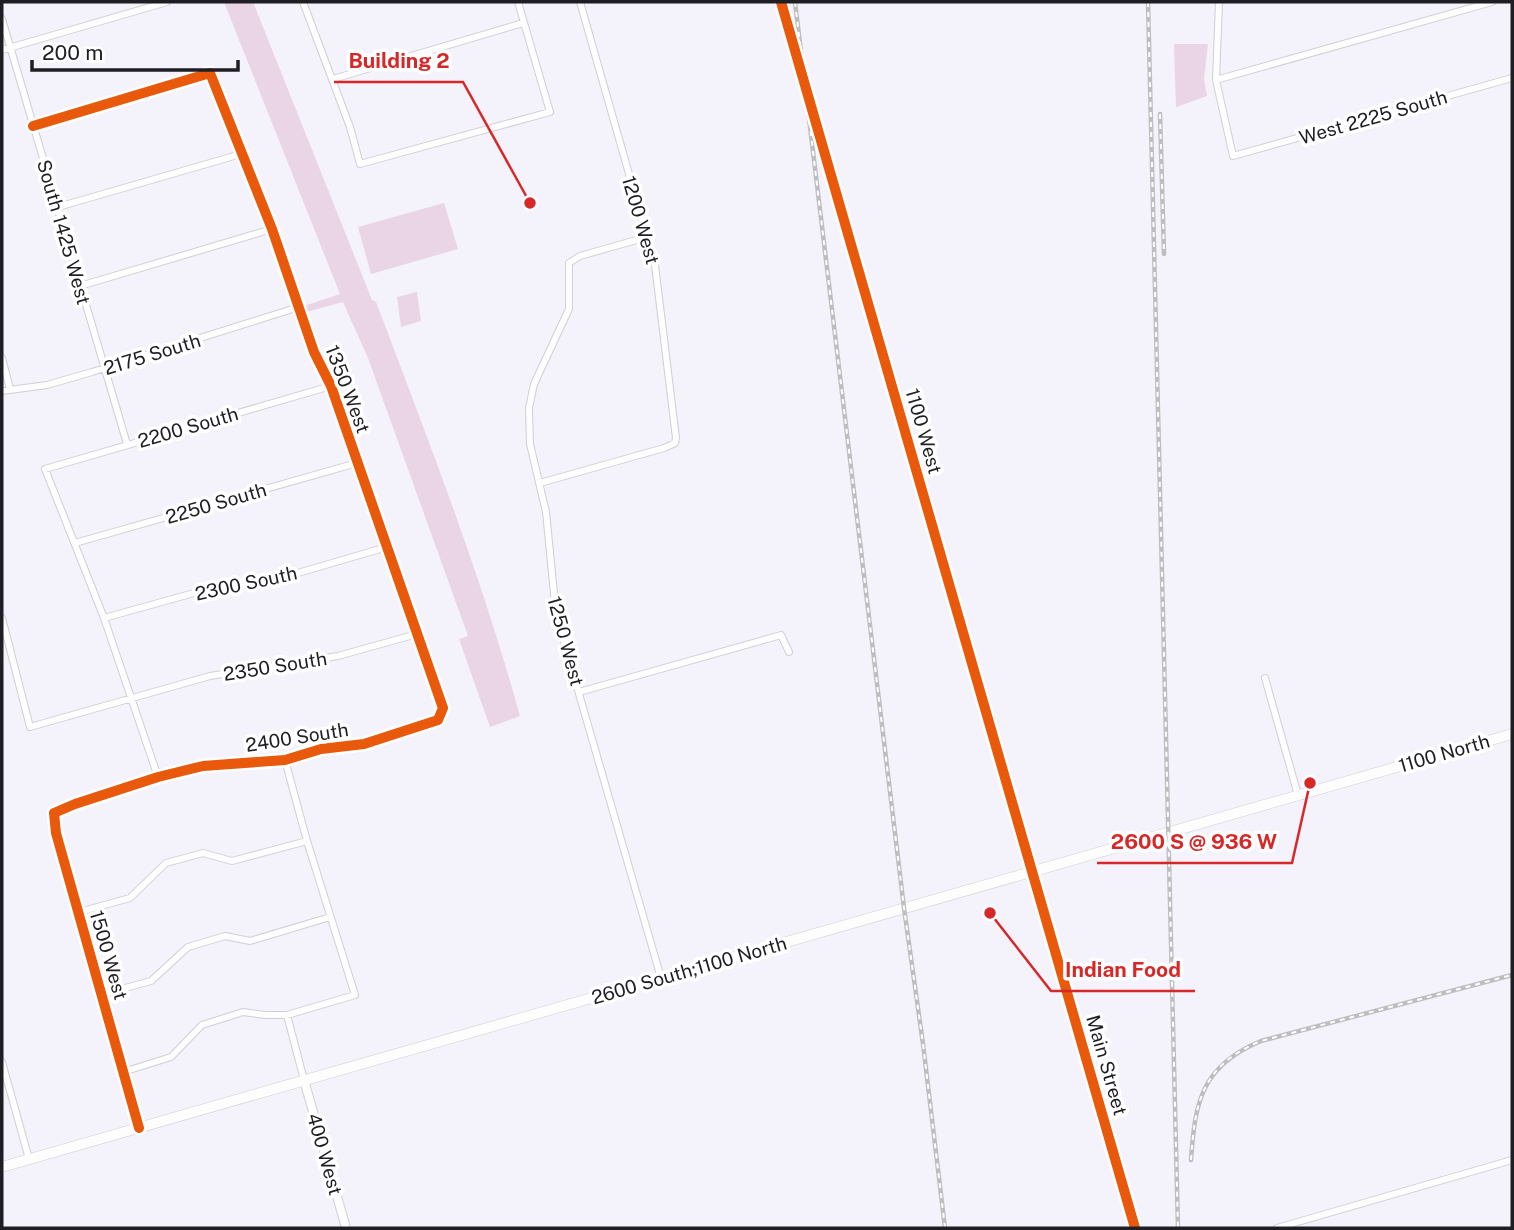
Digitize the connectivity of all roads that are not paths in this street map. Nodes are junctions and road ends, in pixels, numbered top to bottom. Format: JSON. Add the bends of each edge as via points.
{"nodes":[{"id":1,"x":167,"y":2,"type":"edge"},
{"id":2,"x":303,"y":2,"type":"edge"},
{"id":3,"x":517,"y":2,"type":"edge"},
{"id":4,"x":580,"y":2,"type":"edge"},
{"id":5,"x":782,"y":2,"type":"edge"},
{"id":6,"x":1219,"y":2,"type":"edge"},
{"id":7,"x":1487,"y":2,"type":"edge"},
{"id":8,"x":2,"y":19,"type":"edge"},
{"id":9,"x":523,"y":23,"type":"junction"},
{"id":10,"x":10,"y":48,"type":"junction"},
{"id":11,"x":2,"y":50,"type":"edge"},
{"id":12,"x":1512,"y":78,"type":"edge"},
{"id":13,"x":333,"y":79,"type":"junction"},
{"id":14,"x":1216,"y":80,"type":"junction"},
{"id":15,"x":33,"y":127,"type":"junction"},
{"id":16,"x":241,"y":153,"type":"junction"},
{"id":17,"x":58,"y":207,"type":"junction"},
{"id":18,"x":272,"y":229,"type":"junction"},
{"id":19,"x":647,"y":237,"type":"junction"},
{"id":20,"x":80,"y":286,"type":"junction"},
{"id":21,"x":299,"y":307,"type":"junction"},
{"id":22,"x":2,"y":358,"type":"edge"},
{"id":23,"x":104,"y":369,"type":"junction"},
{"id":24,"x":331,"y":386,"type":"junction"},
{"id":25,"x":10,"y":389,"type":"junction"},
{"id":26,"x":2,"y":391,"type":"edge"},
{"id":27,"x":127,"y":444,"type":"junction"},
{"id":28,"x":357,"y":463,"type":"junction"},
{"id":29,"x":540,"y":483,"type":"junction"},
{"id":30,"x":75,"y":543,"type":"junction"},
{"id":31,"x":387,"y":547,"type":"junction"},
{"id":32,"x":2,"y":618,"type":"edge"},
{"id":33,"x":104,"y":618,"type":"junction"},
{"id":34,"x":417,"y":634,"type":"junction"},
{"id":35,"x":789,"y":652,"type":"dead end"},
{"id":36,"x":1265,"y":678,"type":"dead end"},
{"id":37,"x":579,"y":692,"type":"junction"},
{"id":38,"x":132,"y":696,"type":"junction"},
{"id":39,"x":438,"y":720,"type":"joint"},
{"id":40,"x":1512,"y":734,"type":"edge"},
{"id":41,"x":285,"y":760,"type":"junction"},
{"id":42,"x":1375,"y":773,"type":"joint"},
{"id":43,"x":158,"y":777,"type":"junction"},
{"id":44,"x":1298,"y":795,"type":"junction"},
{"id":45,"x":307,"y":841,"type":"junction"},
{"id":46,"x":1033,"y":871,"type":"junction"},
{"id":47,"x":79,"y":912,"type":"junction"},
{"id":48,"x":330,"y":917,"type":"junction"},
{"id":49,"x":662,"y":978,"type":"junction"},
{"id":50,"x":103,"y":994,"type":"junction"},
{"id":51,"x":287,"y":1015,"type":"junction"},
{"id":52,"x":2,"y":1062,"type":"edge"},
{"id":53,"x":123,"y":1072,"type":"junction"},
{"id":54,"x":304,"y":1080,"type":"junction"},
{"id":55,"x":139,"y":1128,"type":"junction"},
{"id":56,"x":29,"y":1159,"type":"junction"},
{"id":57,"x":1512,"y":1160,"type":"edge"},
{"id":58,"x":2,"y":1167,"type":"edge"},
{"id":59,"x":346,"y":1228,"type":"edge"},
{"id":60,"x":1135,"y":1228,"type":"edge"},
{"id":61,"x":1277,"y":1228,"type":"edge"}],
"edges":[{"from":1,"to":10,"type":"street"},
{"from":2,"to":13,"type":"street"},
{"from":3,"to":9,"type":"street"},
{"from":4,"to":19,"type":"street","name":"1200 West"},
{"from":5,"to":46,"type":"street","name":"1100 West"},
{"from":6,"to":14,"type":"street"},
{"from":7,"to":14,"type":"street"},
{"from":8,"to":10,"type":"street","name":"South 1425 West"},
{"from":9,"to":13,"type":"street"},
{"from":9,"to":13,"type":"street","via":[[550,112],[360,164]]},
{"from":10,"to":11,"type":"street"},
{"from":10,"to":15,"type":"street","name":"South 1425 West"},
{"from":12,"to":14,"type":"street","name":"West 2225 South","via":[[1233,156]]},
{"from":15,"to":16,"type":"street","name":"1350 West","via":[[210,73]]},
{"from":15,"to":17,"type":"street","name":"South 1425 West"},
{"from":16,"to":17,"type":"street"},
{"from":16,"to":18,"type":"street","name":"1350 West"},
{"from":17,"to":20,"type":"street","name":"South 1425 West"},
{"from":18,"to":20,"type":"street"},
{"from":18,"to":21,"type":"street","name":"1350 West"},
{"from":19,"to":29,"type":"street","name":"1250 West","via":[[580,256],[569,264],[568,315],[539,370],[529,408],[530,444]]},
{"from":19,"to":29,"type":"street","name":"1200 West","via":[[657,276],[676,443]]},
{"from":20,"to":23,"type":"street","name":"South 1425 West"},
{"from":21,"to":23,"type":"street","name":"2175 South"},
{"from":21,"to":24,"type":"street","name":"1350 West"},
{"from":22,"to":25,"type":"street"},
{"from":23,"to":25,"type":"street","name":"2175 South","via":[[47,385]]},
{"from":23,"to":27,"type":"street","name":"South 1425 West"},
{"from":24,"to":27,"type":"street","name":"2200 South"},
{"from":24,"to":28,"type":"street","name":"1350 West"},
{"from":25,"to":26,"type":"street","name":"2175 South"},
{"from":27,"to":30,"type":"street","name":"2200 South","via":[[45,468]]},
{"from":28,"to":30,"type":"street","name":"2250 South"},
{"from":28,"to":31,"type":"street","name":"1350 West"},
{"from":29,"to":37,"type":"street","name":"1250 West","via":[[556,614]]},
{"from":30,"to":33,"type":"street"},
{"from":31,"to":33,"type":"street","name":"2300 South","via":[[290,575],[194,593]]},
{"from":31,"to":34,"type":"street","name":"1350 West"},
{"from":32,"to":38,"type":"street","name":"2350 South","via":[[30,727]]},
{"from":33,"to":38,"type":"street"},
{"from":34,"to":38,"type":"street","name":"2350 South","via":[[338,656],[210,676]]},
{"from":34,"to":39,"type":"street","name":"1350 West","via":[[443,708]]},
{"from":35,"to":37,"type":"street","via":[[781,635]]},
{"from":36,"to":44,"type":"street"},
{"from":37,"to":49,"type":"street","name":"1250 West"},
{"from":38,"to":43,"type":"street"},
{"from":39,"to":41,"type":"street","name":"2400 South","via":[[364,744],[321,749]]},
{"from":40,"to":42,"type":"main road","name":"1100 North"},
{"from":41,"to":43,"type":"street","name":"2400 South","via":[[202,766]]},
{"from":41,"to":45,"type":"street"},
{"from":42,"to":44,"type":"main road","name":"2600 South;1100 North"},
{"from":43,"to":47,"type":"street","name":"1500 West","via":[[54,813]]},
{"from":44,"to":46,"type":"main road","name":"2600 South;1100 North"},
{"from":45,"to":47,"type":"street","via":[[232,861],[203,853],[166,863],[130,898]]},
{"from":45,"to":48,"type":"street"},
{"from":46,"to":49,"type":"main road","name":"2600 South;1100 North"},
{"from":46,"to":60,"type":"street","name":"Main Street"},
{"from":47,"to":50,"type":"street","name":"1500 West"},
{"from":48,"to":50,"type":"street","via":[[250,942],[225,936],[188,947],[151,981]]},
{"from":48,"to":51,"type":"street","via":[[355,995]]},
{"from":49,"to":54,"type":"main road","name":"2600 South;1100 North"},
{"from":50,"to":53,"type":"street","name":"1500 West"},
{"from":51,"to":53,"type":"street","via":[[243,1012],[202,1026],[171,1057]]},
{"from":51,"to":54,"type":"street"},
{"from":52,"to":56,"type":"street"},
{"from":53,"to":55,"type":"street","name":"1500 West"},
{"from":54,"to":55,"type":"main road","name":"2600 South;1100 North"},
{"from":54,"to":59,"type":"street","name":"400 West"},
{"from":55,"to":56,"type":"main road","name":"2600 South;1100 North"},
{"from":56,"to":58,"type":"main road","name":"2600 South;1100 North"},
{"from":57,"to":61,"type":"street"}]}
